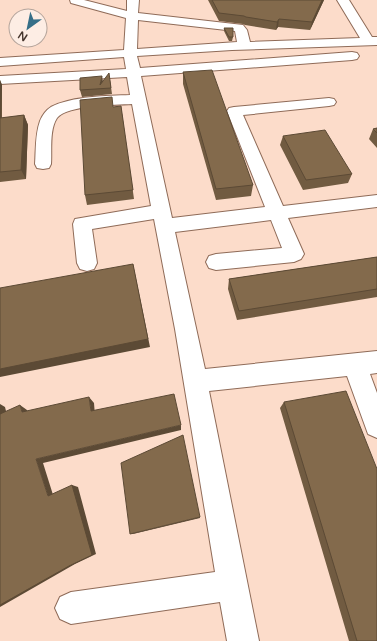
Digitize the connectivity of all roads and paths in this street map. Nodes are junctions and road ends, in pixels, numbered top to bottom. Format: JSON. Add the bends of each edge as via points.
{"nodes":[{"id":1,"x":343,"y":0,"type":"edge"},
{"id":2,"x":75,"y":1,"type":"dead end"},
{"id":3,"x":132,"y":8,"type":"edge"},
{"id":4,"x":372,"y":41,"type":"edge"},
{"id":5,"x":244,"y":45,"type":"junction"},
{"id":6,"x":363,"y":55,"type":"dead end"},
{"id":7,"x":0,"y":62,"type":"edge"},
{"id":8,"x":132,"y":62,"type":"junction"},
{"id":9,"x":0,"y":80,"type":"edge"},
{"id":10,"x":138,"y":99,"type":"junction"},
{"id":11,"x":329,"y":102,"type":"dead end"},
{"id":12,"x":43,"y":164,"type":"dead end"},
{"id":13,"x":377,"y":201,"type":"edge"},
{"id":14,"x":277,"y":213,"type":"junction"},
{"id":15,"x":163,"y":218,"type":"junction"},
{"id":16,"x":216,"y":262,"type":"dead end"},
{"id":17,"x":86,"y":263,"type":"dead end"},
{"id":18,"x":366,"y":363,"type":"edge"},
{"id":19,"x":195,"y":381,"type":"junction"},
{"id":20,"x":377,"y":425,"type":"edge"},
{"id":21,"x":232,"y":584,"type":"junction"},
{"id":22,"x":71,"y":608,"type":"dead end"},
{"id":23,"x":243,"y":641,"type":"edge"}],
"edges":[{"from":1,"to":4,"type":"street"},
{"from":2,"to":3,"type":"street"},
{"from":3,"to":5,"type":"street","via":[[239,28]]},
{"from":3,"to":8,"type":"street"},
{"from":4,"to":5,"type":"street"},
{"from":5,"to":8,"type":"street"},
{"from":6,"to":8,"type":"street"},
{"from":7,"to":8,"type":"street"},
{"from":8,"to":9,"type":"street"},
{"from":8,"to":10,"type":"street"},
{"from":10,"to":12,"type":"street","via":[[80,104],[54,111],[47,125]]},
{"from":10,"to":15,"type":"street"},
{"from":11,"to":14,"type":"street","via":[[234,111]]},
{"from":13,"to":14,"type":"street"},
{"from":14,"to":15,"type":"street"},
{"from":14,"to":16,"type":"street","via":[[294,254]]},
{"from":15,"to":17,"type":"street","via":[[82,224]]},
{"from":15,"to":19,"type":"street"},
{"from":18,"to":19,"type":"street"},
{"from":18,"to":20,"type":"street"},
{"from":19,"to":21,"type":"street"},
{"from":21,"to":22,"type":"street"},
{"from":21,"to":23,"type":"street"}]}
